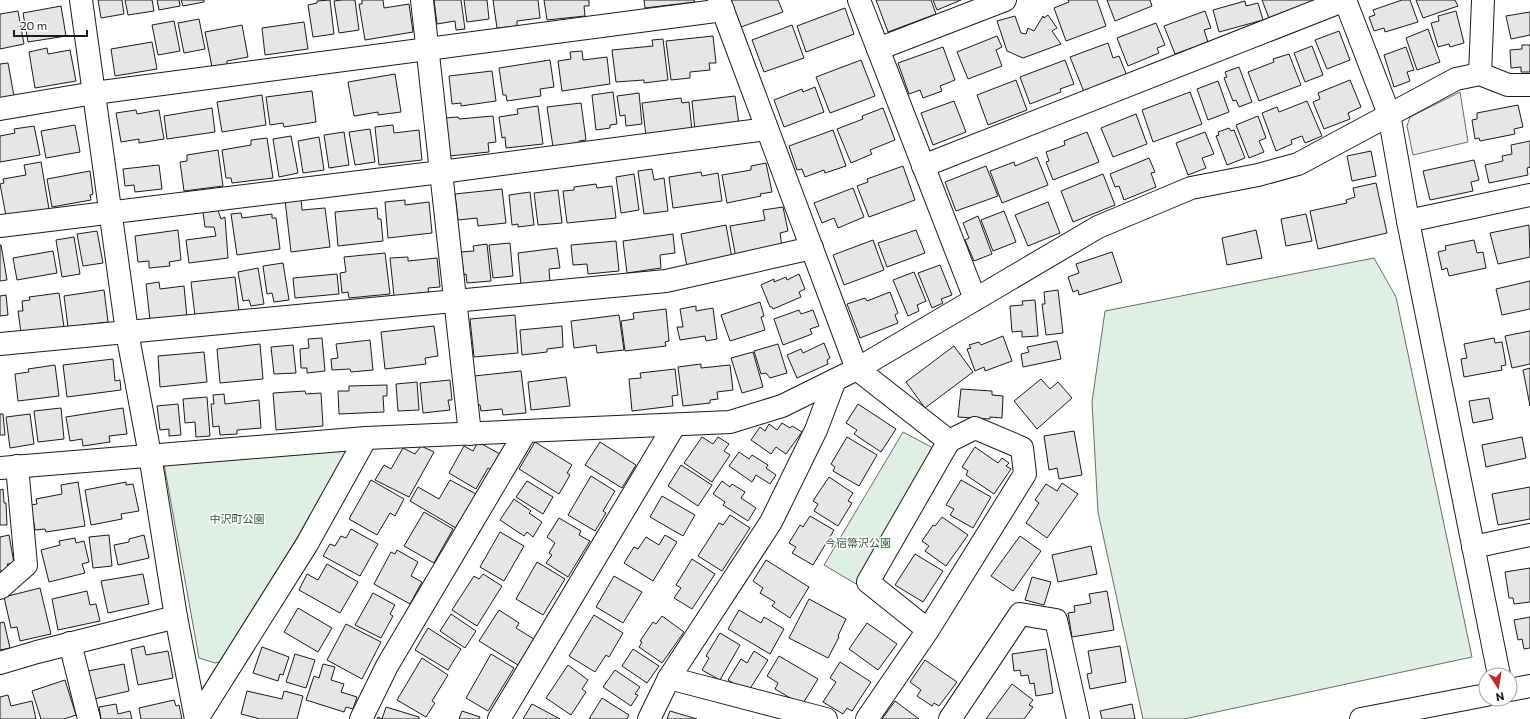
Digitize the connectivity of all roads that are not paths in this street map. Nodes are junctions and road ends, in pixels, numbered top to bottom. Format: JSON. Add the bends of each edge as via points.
{"nodes":[{"id":1,"x":81,"y":0,"type":"edge"},
{"id":2,"x":422,"y":0,"type":"edge"},
{"id":3,"x":859,"y":0,"type":"edge"},
{"id":4,"x":1005,"y":0,"type":"edge"},
{"id":5,"x":1345,"y":0,"type":"edge"},
{"id":6,"x":1483,"y":0,"type":"edge"},
{"id":7,"x":721,"y":5,"type":"edge"},
{"id":8,"x":427,"y":49,"type":"junction"},
{"id":9,"x":878,"y":49,"type":"junction"},
{"id":10,"x":1480,"y":74,"type":"junction"},
{"id":11,"x":1530,"y":85,"type":"edge"},
{"id":12,"x":94,"y":93,"type":"junction"},
{"id":13,"x":0,"y":109,"type":"edge"},
{"id":14,"x":1390,"y":114,"type":"junction"},
{"id":15,"x":767,"y":129,"type":"junction"},
{"id":16,"x":923,"y":166,"type":"junction"},
{"id":17,"x":441,"y":172,"type":"junction"},
{"id":18,"x":1530,"y":195,"type":"edge"},
{"id":19,"x":110,"y":211,"type":"junction"},
{"id":20,"x":1408,"y":221,"type":"junction"},
{"id":21,"x":0,"y":226,"type":"edge"},
{"id":22,"x":812,"y":248,"type":"junction"},
{"id":23,"x":975,"y":299,"type":"junction"},
{"id":24,"x":456,"y":301,"type":"junction"},
{"id":25,"x":127,"y":332,"type":"junction"},
{"id":26,"x":0,"y":344,"type":"edge"},
{"id":27,"x":857,"y":369,"type":"junction"},
{"id":28,"x":835,"y":380,"type":"junction"},
{"id":29,"x":674,"y":426,"type":"junction"},
{"id":30,"x":526,"y":431,"type":"junction"},
{"id":31,"x":470,"y":434,"type":"junction"},
{"id":32,"x":366,"y":438,"type":"junction"},
{"id":33,"x":949,"y":441,"type":"junction"},
{"id":34,"x":150,"y":455,"type":"junction"},
{"id":35,"x":9,"y":467,"type":"edge"},
{"id":36,"x":1530,"y":535,"type":"edge"},
{"id":37,"x":1473,"y":547,"type":"junction"},
{"id":38,"x":0,"y":588,"type":"edge"},
{"id":39,"x":176,"y":617,"type":"junction"},
{"id":40,"x":928,"y":630,"type":"junction"},
{"id":41,"x":70,"y":643,"type":"junction"},
{"id":42,"x":0,"y":664,"type":"edge"},
{"id":43,"x":1497,"y":667,"type":"edge"},
{"id":44,"x":670,"y":678,"type":"junction"},
{"id":45,"x":1530,"y":686,"type":"edge"},
{"id":46,"x":1518,"y":688,"type":"edge"},
{"id":47,"x":1478,"y":697,"type":"edge"},
{"id":48,"x":88,"y":719,"type":"edge"},
{"id":49,"x":197,"y":719,"type":"edge"},
{"id":50,"x":361,"y":719,"type":"edge"},
{"id":51,"x":499,"y":719,"type":"edge"},
{"id":52,"x":649,"y":719,"type":"edge"},
{"id":53,"x":826,"y":719,"type":"edge"},
{"id":54,"x":867,"y":719,"type":"edge"},
{"id":55,"x":950,"y":719,"type":"edge"},
{"id":56,"x":1078,"y":719,"type":"edge"},
{"id":57,"x":1361,"y":719,"type":"edge"}],
"edges":[{"from":1,"to":12,"type":"street"},
{"from":2,"to":8,"type":"street"},
{"from":3,"to":9,"type":"street"},
{"from":4,"to":9,"type":"street"},
{"from":5,"to":14,"type":"street"},
{"from":5,"to":16,"type":"street"},
{"from":6,"to":10,"type":"street"},
{"from":7,"to":8,"type":"street"},
{"from":7,"to":15,"type":"street"},
{"from":8,"to":12,"type":"street"},
{"from":8,"to":17,"type":"street"},
{"from":9,"to":16,"type":"street"},
{"from":10,"to":11,"type":"street","via":[[1508,85]]},
{"from":10,"to":14,"type":"street","via":[[1456,78]]},
{"from":12,"to":13,"type":"street"},
{"from":12,"to":19,"type":"street"},
{"from":14,"to":20,"type":"street"},
{"from":14,"to":23,"type":"street","via":[[1298,164],[1191,188],[1098,227]]},
{"from":15,"to":17,"type":"street"},
{"from":15,"to":22,"type":"street"},
{"from":16,"to":23,"type":"street"},
{"from":17,"to":19,"type":"street"},
{"from":17,"to":24,"type":"street"},
{"from":18,"to":20,"type":"street"},
{"from":19,"to":21,"type":"street"},
{"from":19,"to":25,"type":"street"},
{"from":20,"to":37,"type":"street"},
{"from":22,"to":24,"type":"street","via":[[666,282]]},
{"from":22,"to":27,"type":"street"},
{"from":23,"to":27,"type":"street"},
{"from":24,"to":25,"type":"street"},
{"from":24,"to":31,"type":"street"},
{"from":25,"to":26,"type":"street"},
{"from":25,"to":34,"type":"street"},
{"from":27,"to":28,"type":"street"},
{"from":27,"to":33,"type":"street"},
{"from":28,"to":29,"type":"street","via":[[782,406],[730,422]]},
{"from":28,"to":44,"type":"street","via":[[816,430],[771,522]]},
{"from":29,"to":30,"type":"street"},
{"from":29,"to":51,"type":"street"},
{"from":30,"to":31,"type":"street"},
{"from":30,"to":50,"type":"street","via":[[387,666]]},
{"from":31,"to":32,"type":"street"},
{"from":32,"to":34,"type":"street"},
{"from":32,"to":49,"type":"street","via":[[308,544]]},
{"from":33,"to":40,"type":"street","via":[[868,582]]},
{"from":33,"to":40,"type":"street","via":[[975,428],[982,430],[1022,448],[1025,474]]},
{"from":34,"to":35,"type":"street"},
{"from":34,"to":39,"type":"street"},
{"from":35,"to":38,"type":"street","via":[[26,565]]},
{"from":36,"to":37,"type":"street"},
{"from":37,"to":43,"type":"street"},
{"from":39,"to":41,"type":"street"},
{"from":39,"to":49,"type":"street"},
{"from":40,"to":54,"type":"street"},
{"from":41,"to":42,"type":"street"},
{"from":41,"to":48,"type":"street"},
{"from":44,"to":52,"type":"street"},
{"from":44,"to":53,"type":"street"},
{"from":45,"to":46,"type":"street"},
{"from":47,"to":57,"type":"street"},
{"from":55,"to":56,"type":"street","via":[[1020,614],[1056,620]]}]}
